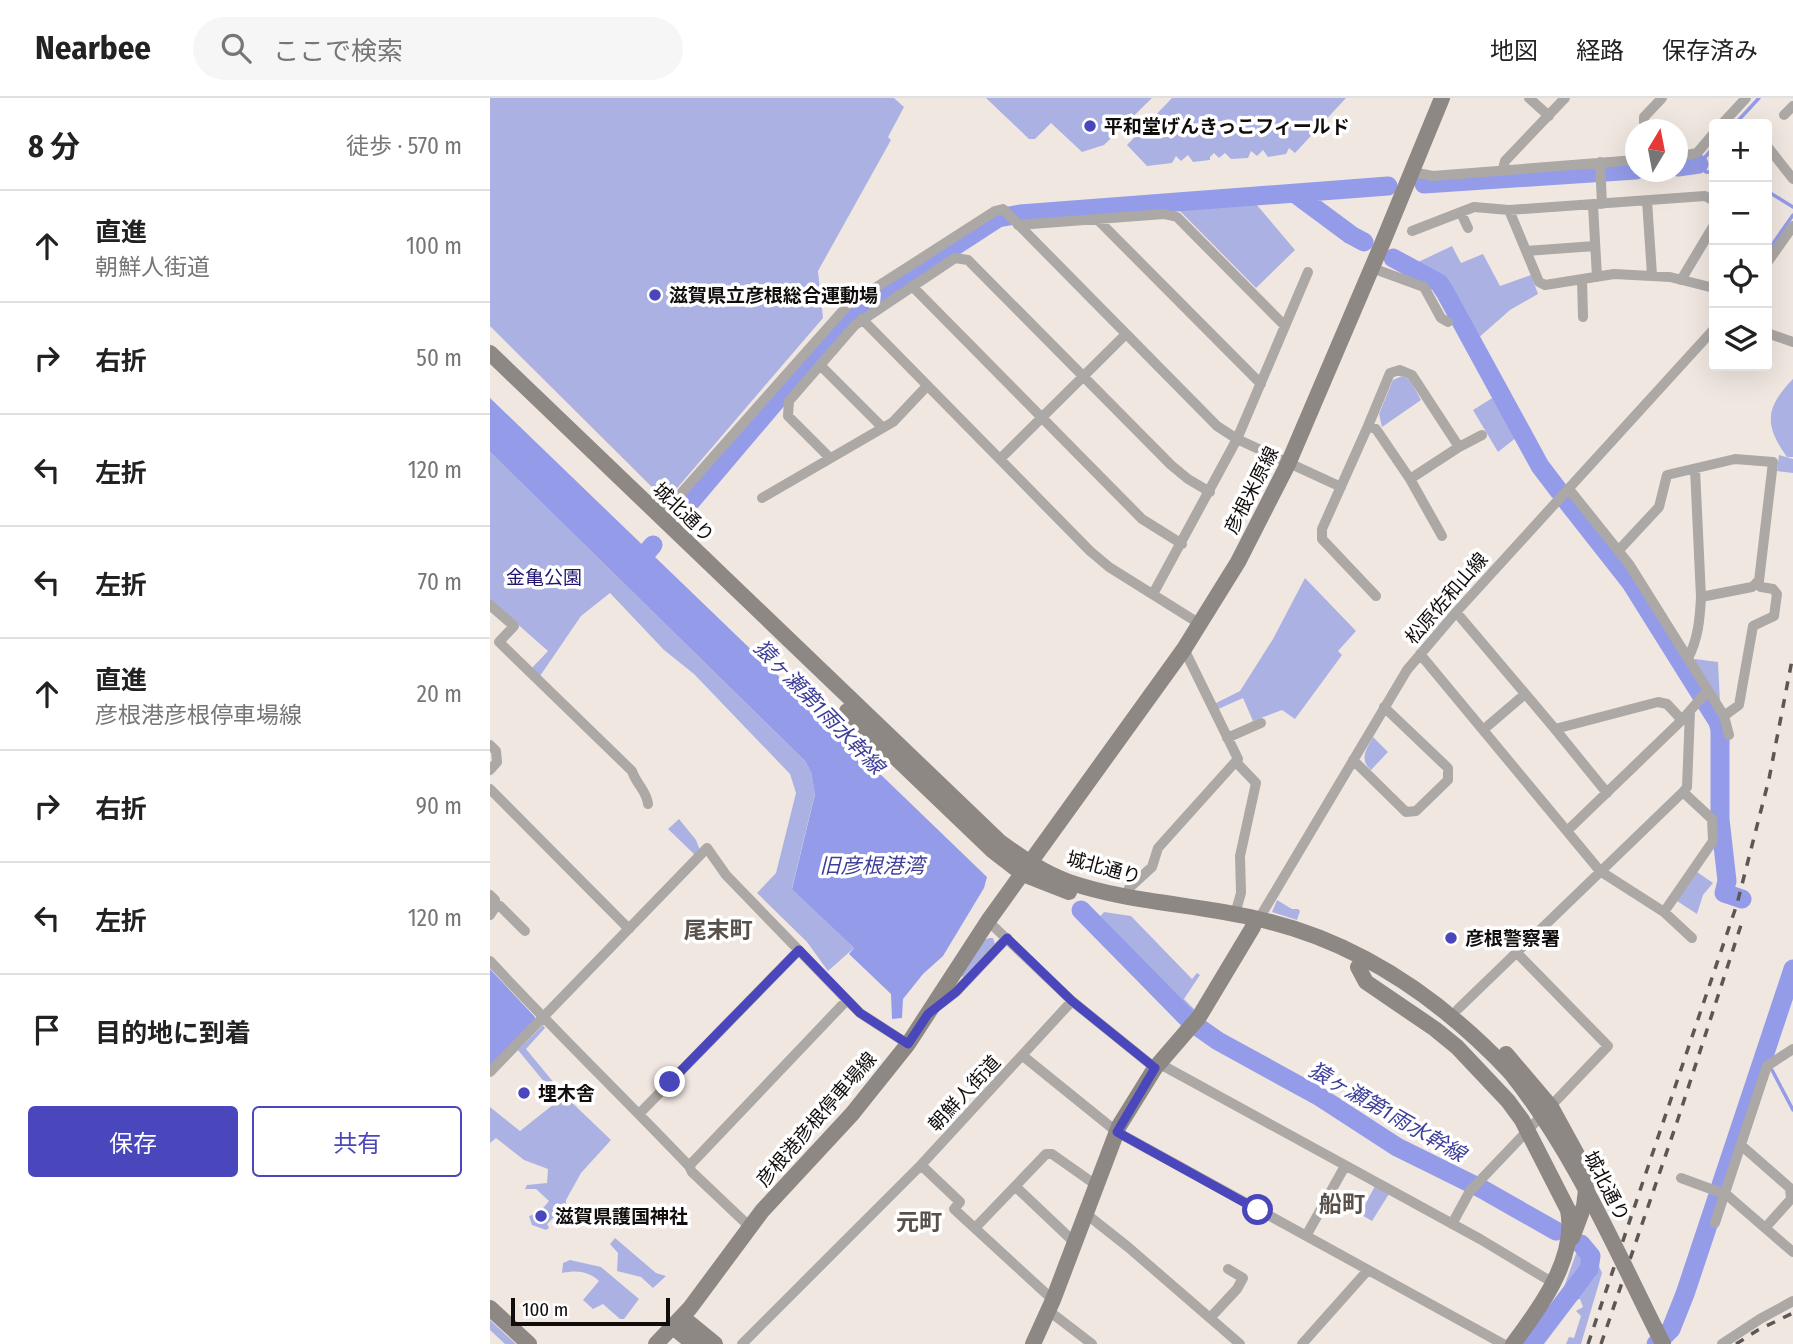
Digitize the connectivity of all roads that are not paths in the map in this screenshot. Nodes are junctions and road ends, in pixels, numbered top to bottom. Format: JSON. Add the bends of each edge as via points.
{"nodes":[{"id":1,"x":1442,"y":98,"type":"edge"},
{"id":2,"x":1529,"y":98,"type":"edge"},
{"id":3,"x":1565,"y":98,"type":"edge"},
{"id":4,"x":1662,"y":98,"type":"edge"},
{"id":5,"x":1745,"y":98,"type":"edge"},
{"id":6,"x":1793,"y":106,"type":"edge"},
{"id":7,"x":1784,"y":115,"type":"dead end"},
{"id":8,"x":1549,"y":116,"type":"junction"},
{"id":9,"x":1644,"y":119,"type":"edge"},
{"id":10,"x":1726,"y":119,"type":"edge"},
{"id":11,"x":1709,"y":139,"type":"edge"},
{"id":12,"x":1772,"y":152,"type":"edge"},
{"id":13,"x":1688,"y":155,"type":"edge"},
{"id":14,"x":1625,"y":163,"type":"edge"},
{"id":15,"x":1503,"y":169,"type":"junction"},
{"id":16,"x":1600,"y":169,"type":"junction"},
{"id":17,"x":1412,"y":172,"type":"junction"},
{"id":18,"x":1793,"y":179,"type":"edge"},
{"id":19,"x":1709,"y":198,"type":"edge"},
{"id":20,"x":1647,"y":201,"type":"junction"},
{"id":21,"x":1598,"y":204,"type":"junction"},
{"id":22,"x":1509,"y":210,"type":"junction"},
{"id":23,"x":1461,"y":213,"type":"junction"},
{"id":24,"x":1097,"y":219,"type":"junction"},
{"id":25,"x":1016,"y":222,"type":"junction"},
{"id":26,"x":1793,"y":226,"type":"edge"},
{"id":27,"x":1468,"y":228,"type":"dead end"},
{"id":28,"x":1412,"y":231,"type":"dead end"},
{"id":29,"x":1709,"y":234,"type":"edge"},
{"id":30,"x":1595,"y":246,"type":"junction"},
{"id":31,"x":1527,"y":251,"type":"junction"},
{"id":32,"x":1772,"y":256,"type":"edge"},
{"id":33,"x":1373,"y":268,"type":"junction"},
{"id":34,"x":1307,"y":272,"type":"dead end"},
{"id":35,"x":1652,"y":275,"type":"junction"},
{"id":36,"x":1597,"y":276,"type":"junction"},
{"id":37,"x":1582,"y":279,"type":"junction"},
{"id":38,"x":1681,"y":280,"type":"junction"},
{"id":39,"x":912,"y":286,"type":"junction"},
{"id":40,"x":1709,"y":287,"type":"edge"},
{"id":41,"x":1583,"y":317,"type":"dead end"},
{"id":42,"x":862,"y":319,"type":"junction"},
{"id":43,"x":1448,"y":322,"type":"dead end"},
{"id":44,"x":1285,"y":326,"type":"junction"},
{"id":45,"x":1709,"y":334,"type":"edge"},
{"id":46,"x":1125,"y":335,"type":"junction"},
{"id":47,"x":1772,"y":335,"type":"edge"},
{"id":48,"x":1793,"y":342,"type":"edge"},
{"id":49,"x":490,"y":353,"type":"edge"},
{"id":50,"x":820,"y":365,"type":"junction"},
{"id":51,"x":490,"y":368,"type":"edge"},
{"id":52,"x":1084,"y":376,"type":"junction"},
{"id":53,"x":1261,"y":384,"type":"junction"},
{"id":54,"x":928,"y":386,"type":"junction"},
{"id":55,"x":1041,"y":417,"type":"junction"},
{"id":56,"x":1368,"y":426,"type":"junction"},
{"id":57,"x":882,"y":428,"type":"junction"},
{"id":58,"x":1482,"y":435,"type":"dead end"},
{"id":59,"x":1237,"y":439,"type":"junction"},
{"id":60,"x":1459,"y":447,"type":"junction"},
{"id":61,"x":830,"y":458,"type":"junction"},
{"id":62,"x":1000,"y":459,"type":"junction"},
{"id":63,"x":1288,"y":464,"type":"junction"},
{"id":64,"x":1695,"y":469,"type":"junction"},
{"id":65,"x":1410,"y":479,"type":"junction"},
{"id":66,"x":1341,"y":487,"type":"junction"},
{"id":67,"x":1569,"y":488,"type":"junction"},
{"id":68,"x":1210,"y":492,"type":"junction"},
{"id":69,"x":762,"y":498,"type":"dead end"},
{"id":70,"x":660,"y":517,"type":"junction"},
{"id":71,"x":1442,"y":536,"type":"dead end"},
{"id":72,"x":1182,"y":544,"type":"junction"},
{"id":73,"x":1618,"y":551,"type":"junction"},
{"id":74,"x":1756,"y":583,"type":"junction"},
{"id":75,"x":1153,"y":594,"type":"junction"},
{"id":76,"x":1376,"y":596,"type":"dead end"},
{"id":77,"x":1701,"y":597,"type":"junction"},
{"id":78,"x":490,"y":605,"type":"edge"},
{"id":79,"x":1456,"y":612,"type":"junction"},
{"id":80,"x":1200,"y":624,"type":"junction"},
{"id":81,"x":1184,"y":649,"type":"junction"},
{"id":82,"x":1420,"y":654,"type":"junction"},
{"id":83,"x":1688,"y":659,"type":"junction"},
{"id":84,"x":1704,"y":694,"type":"junction"},
{"id":85,"x":1524,"y":695,"type":"junction"},
{"id":86,"x":1384,"y":707,"type":"junction"},
{"id":87,"x":1686,"y":715,"type":"junction"},
{"id":88,"x":1724,"y":716,"type":"junction"},
{"id":89,"x":1261,"y":723,"type":"dead end"},
{"id":90,"x":1555,"y":729,"type":"junction"},
{"id":91,"x":1483,"y":730,"type":"junction"},
{"id":92,"x":1729,"y":735,"type":"dead end"},
{"id":93,"x":1227,"y":738,"type":"junction"},
{"id":94,"x":490,"y":745,"type":"edge"},
{"id":95,"x":1353,"y":760,"type":"junction"},
{"id":96,"x":1236,"y":762,"type":"junction"},
{"id":97,"x":490,"y":771,"type":"edge"},
{"id":98,"x":490,"y":789,"type":"edge"},
{"id":99,"x":1683,"y":792,"type":"junction"},
{"id":100,"x":1606,"y":793,"type":"junction"},
{"id":101,"x":648,"y":804,"type":"dead end"},
{"id":102,"x":1567,"y":831,"type":"junction"},
{"id":103,"x":1027,"y":869,"type":"junction"},
{"id":104,"x":1601,"y":872,"type":"junction"},
{"id":105,"x":1128,"y":896,"type":"junction"},
{"id":106,"x":492,"y":905,"type":"edge"},
{"id":107,"x":1664,"y":912,"type":"junction"},
{"id":108,"x":1235,"y":914,"type":"junction"},
{"id":109,"x":988,"y":921,"type":"junction"},
{"id":110,"x":1256,"y":923,"type":"junction"},
{"id":111,"x":629,"y":929,"type":"junction"},
{"id":112,"x":525,"y":931,"type":"dead end"},
{"id":113,"x":1007,"y":938,"type":"junction"},
{"id":114,"x":1692,"y":938,"type":"dead end"},
{"id":115,"x":799,"y":950,"type":"junction"},
{"id":116,"x":1517,"y":953,"type":"junction"},
{"id":117,"x":490,"y":961,"type":"edge"},
{"id":118,"x":1360,"y":962,"type":"junction"},
{"id":119,"x":846,"y":1000,"type":"junction"},
{"id":120,"x":1072,"y":1001,"type":"junction"},
{"id":121,"x":1458,"y":1009,"type":"junction"},
{"id":122,"x":928,"y":1014,"type":"junction"},
{"id":123,"x":543,"y":1017,"type":"junction"},
{"id":124,"x":908,"y":1044,"type":"junction"},
{"id":125,"x":1793,"y":1049,"type":"edge"},
{"id":126,"x":1023,"y":1056,"type":"junction"},
{"id":127,"x":1157,"y":1066,"type":"junction"},
{"id":128,"x":490,"y":1072,"type":"edge"},
{"id":129,"x":1506,"y":1075,"type":"junction"},
{"id":130,"x":1551,"y":1108,"type":"junction"},
{"id":131,"x":639,"y":1114,"type":"junction"},
{"id":132,"x":1527,"y":1131,"type":"junction"},
{"id":133,"x":1117,"y":1132,"type":"junction"},
{"id":134,"x":1742,"y":1146,"type":"junction"},
{"id":135,"x":921,"y":1165,"type":"junction"},
{"id":136,"x":689,"y":1166,"type":"junction"},
{"id":137,"x":1345,"y":1166,"type":"junction"},
{"id":138,"x":1681,"y":1178,"type":"dead end"},
{"id":139,"x":1096,"y":1185,"type":"junction"},
{"id":140,"x":1016,"y":1187,"type":"junction"},
{"id":141,"x":1726,"y":1195,"type":"junction"},
{"id":142,"x":1086,"y":1213,"type":"junction"},
{"id":143,"x":1715,"y":1223,"type":"dead end"},
{"id":144,"x":1452,"y":1224,"type":"junction"},
{"id":145,"x":751,"y":1228,"type":"junction"},
{"id":146,"x":975,"y":1228,"type":"junction"},
{"id":147,"x":1765,"y":1228,"type":"junction"},
{"id":148,"x":1306,"y":1236,"type":"junction"},
{"id":149,"x":1074,"y":1242,"type":"junction"},
{"id":150,"x":1565,"y":1249,"type":"junction"},
{"id":151,"x":1793,"y":1252,"type":"edge"},
{"id":152,"x":1227,"y":1269,"type":"dead end"},
{"id":153,"x":1368,"y":1270,"type":"junction"},
{"id":154,"x":1555,"y":1281,"type":"junction"},
{"id":155,"x":1793,"y":1300,"type":"edge"},
{"id":156,"x":1051,"y":1306,"type":"junction"},
{"id":157,"x":490,"y":1308,"type":"edge"},
{"id":158,"x":1210,"y":1318,"type":"junction"},
{"id":159,"x":678,"y":1322,"type":"junction"},
{"id":160,"x":529,"y":1344,"type":"edge"},
{"id":161,"x":656,"y":1344,"type":"edge"},
{"id":162,"x":694,"y":1344,"type":"edge"},
{"id":163,"x":715,"y":1344,"type":"edge"},
{"id":164,"x":743,"y":1344,"type":"edge"},
{"id":165,"x":1033,"y":1344,"type":"edge"},
{"id":166,"x":1092,"y":1344,"type":"edge"},
{"id":167,"x":1240,"y":1344,"type":"edge"},
{"id":168,"x":1302,"y":1344,"type":"edge"},
{"id":169,"x":1503,"y":1344,"type":"edge"},
{"id":170,"x":1513,"y":1344,"type":"edge"},
{"id":171,"x":1652,"y":1344,"type":"edge"},
{"id":172,"x":1663,"y":1344,"type":"edge"},
{"id":173,"x":1722,"y":1344,"type":"edge"}],
"edges":[{"from":1,"to":17,"type":"main road","name":"彦根米原線"},
{"from":2,"to":8,"type":"street"},
{"from":3,"to":8,"type":"street"},
{"from":4,"to":9,"type":"street"},
{"from":5,"to":10,"type":"street"},
{"from":6,"to":7,"type":"street"},
{"from":8,"to":15,"type":"street"},
{"from":11,"to":13,"type":"street","via":[[1697,153]]},
{"from":12,"to":18,"type":"street"},
{"from":14,"to":16,"type":"street"},
{"from":15,"to":16,"type":"street"},
{"from":15,"to":17,"type":"street","via":[[1433,176]]},
{"from":16,"to":21,"type":"street"},
{"from":17,"to":33,"type":"main road","name":"彦根米原線"},
{"from":19,"to":20,"type":"street"},
{"from":20,"to":21,"type":"street"},
{"from":20,"to":35,"type":"street"},
{"from":21,"to":22,"type":"street"},
{"from":21,"to":30,"type":"street"},
{"from":22,"to":23,"type":"street","via":[[1474,207]]},
{"from":22,"to":31,"type":"street"},
{"from":23,"to":27,"type":"street"},
{"from":23,"to":28,"type":"street"},
{"from":24,"to":25,"type":"street"},
{"from":24,"to":44,"type":"street","via":[[1177,217]]},
{"from":24,"to":53,"type":"street"},
{"from":25,"to":46,"type":"street"},
{"from":25,"to":70,"type":"street","via":[[1003,209],[995,211],[847,306]]},
{"from":26,"to":32,"type":"street"},
{"from":29,"to":38,"type":"street"},
{"from":30,"to":31,"type":"street"},
{"from":30,"to":36,"type":"street"},
{"from":31,"to":37,"type":"street","via":[[1538,282]]},
{"from":33,"to":43,"type":"street","via":[[1424,287],[1441,318]]},
{"from":33,"to":63,"type":"main road","name":"彦根米原線"},
{"from":34,"to":44,"type":"street"},
{"from":35,"to":36,"type":"street"},
{"from":35,"to":38,"type":"street"},
{"from":36,"to":37,"type":"street"},
{"from":37,"to":41,"type":"street"},
{"from":38,"to":40,"type":"street"},
{"from":39,"to":42,"type":"street"},
{"from":39,"to":52,"type":"street","via":[[955,258],[968,260]]},
{"from":39,"to":55,"type":"street"},
{"from":42,"to":50,"type":"street"},
{"from":42,"to":54,"type":"street"},
{"from":44,"to":53,"type":"street"},
{"from":45,"to":67,"type":"street","name":"松原佐和山線"},
{"from":46,"to":52,"type":"street"},
{"from":46,"to":59,"type":"street","via":[[1217,426]]},
{"from":47,"to":48,"type":"street"},
{"from":49,"to":70,"type":"main road","name":"城北通り"},
{"from":50,"to":57,"type":"street"},
{"from":50,"to":61,"type":"street","via":[[789,401],[788,416]]},
{"from":51,"to":103,"type":"main road","name":"城北通り","via":[[993,851]]},
{"from":52,"to":55,"type":"street"},
{"from":52,"to":68,"type":"street","via":[[1171,465]]},
{"from":53,"to":59,"type":"street"},
{"from":54,"to":57,"type":"street"},
{"from":54,"to":62,"type":"street"},
{"from":55,"to":62,"type":"street"},
{"from":55,"to":72,"type":"street","via":[[1142,519]]},
{"from":56,"to":60,"type":"street","via":[[1390,373],[1400,370],[1412,375]]},
{"from":56,"to":65,"type":"street","via":[[1376,429]]},
{"from":56,"to":66,"type":"street"},
{"from":57,"to":61,"type":"street"},
{"from":58,"to":60,"type":"street"},
{"from":59,"to":63,"type":"street"},
{"from":59,"to":68,"type":"street"},
{"from":60,"to":65,"type":"street"},
{"from":61,"to":69,"type":"street"},
{"from":62,"to":75,"type":"street","via":[[1090,551]]},
{"from":63,"to":66,"type":"street"},
{"from":63,"to":80,"type":"main road","name":"彦根米原線"},
{"from":64,"to":73,"type":"street","via":[[1667,475],[1659,507]]},
{"from":64,"to":74,"type":"street","via":[[1735,459],[1773,463]]},
{"from":64,"to":77,"type":"street"},
{"from":65,"to":71,"type":"street"},
{"from":66,"to":76,"type":"street","via":[[1322,539]]},
{"from":67,"to":73,"type":"street"},
{"from":67,"to":79,"type":"street","name":"松原佐和山線"},
{"from":68,"to":72,"type":"street"},
{"from":70,"to":103,"type":"main road","name":"城北通り"},
{"from":72,"to":75,"type":"street"},
{"from":73,"to":83,"type":"street"},
{"from":74,"to":77,"type":"street"},
{"from":74,"to":88,"type":"street","via":[[1777,594],[1774,616],[1753,625],[1739,705]]},
{"from":75,"to":80,"type":"street"},
{"from":77,"to":83,"type":"street"},
{"from":78,"to":101,"type":"street","via":[[514,626],[499,642],[632,771],[648,795]]},
{"from":79,"to":82,"type":"street","name":"松原佐和山線"},
{"from":79,"to":85,"type":"street"},
{"from":80,"to":81,"type":"main road","name":"彦根米原線"},
{"from":81,"to":93,"type":"street"},
{"from":81,"to":103,"type":"main road","name":"彦根米原線"},
{"from":82,"to":86,"type":"street","name":"松原佐和山線"},
{"from":82,"to":91,"type":"street"},
{"from":83,"to":84,"type":"street"},
{"from":84,"to":87,"type":"street"},
{"from":84,"to":88,"type":"street"},
{"from":85,"to":90,"type":"street"},
{"from":85,"to":91,"type":"street"},
{"from":86,"to":95,"type":"street","name":"松原佐和山線"},
{"from":86,"to":95,"type":"street","via":[[1448,768],[1448,780],[1416,811],[1406,812]]},
{"from":87,"to":90,"type":"street","via":[[1658,702]]},
{"from":87,"to":99,"type":"street","via":[[1687,787]]},
{"from":87,"to":100,"type":"street"},
{"from":88,"to":92,"type":"street"},
{"from":89,"to":93,"type":"street"},
{"from":90,"to":100,"type":"street"},
{"from":91,"to":102,"type":"street"},
{"from":93,"to":96,"type":"street"},
{"from":94,"to":97,"type":"street","via":[[497,762]]},
{"from":95,"to":110,"type":"street","name":"松原佐和山線"},
{"from":96,"to":105,"type":"street","via":[[1158,848],[1152,867],[1129,888]]},
{"from":96,"to":108,"type":"street","via":[[1256,783],[1240,856],[1241,892]]},
{"from":98,"to":111,"type":"street"},
{"from":99,"to":104,"type":"street"},
{"from":99,"to":107,"type":"street","via":[[1712,819],[1713,841]]},
{"from":100,"to":102,"type":"street"},
{"from":102,"to":104,"type":"street"},
{"from":103,"to":105,"type":"main road","name":"城北通り"},
{"from":103,"to":109,"type":"main road","name":"彦根港彦根停車場線"},
{"from":103,"to":110,"type":"main road","name":"城北通り","via":[[1039,882],[1093,899]]},
{"from":104,"to":107,"type":"street"},
{"from":104,"to":116,"type":"street"},
{"from":105,"to":108,"type":"main road","name":"城北通り"},
{"from":106,"to":112,"type":"street","via":[[500,906]]},
{"from":107,"to":114,"type":"street"},
{"from":108,"to":110,"type":"main road","name":"城北通り"},
{"from":109,"to":113,"type":"street"},
{"from":109,"to":122,"type":"main road","name":"彦根港彦根停車場線"},
{"from":110,"to":118,"type":"main road","name":"城北通り","via":[[1299,931]]},
{"from":110,"to":127,"type":"main road","via":[[1195,1022]]},
{"from":111,"to":115,"type":"street","via":[[708,848],[726,875]]},
{"from":111,"to":123,"type":"street"},
{"from":113,"to":120,"type":"street"},
{"from":113,"to":122,"type":"street","via":[[956,992]]},
{"from":115,"to":119,"type":"street"},
{"from":115,"to":131,"type":"street"},
{"from":116,"to":121,"type":"street"},
{"from":116,"to":130,"type":"street","via":[[1608,1046]]},
{"from":117,"to":123,"type":"street"},
{"from":118,"to":121,"type":"main road","via":[[1380,956]]},
{"from":118,"to":129,"type":"main road","name":"城北通り","via":[[1407,982],[1443,1008],[1483,1043]]},
{"from":118,"to":132,"type":"main road","via":[[1366,982],[1457,1047],[1508,1101]]},
{"from":119,"to":124,"type":"street"},
{"from":119,"to":136,"type":"street"},
{"from":120,"to":126,"type":"street"},
{"from":120,"to":127,"type":"street"},
{"from":121,"to":130,"type":"main road","via":[[1519,1068]]},
{"from":122,"to":124,"type":"main road","name":"彦根港彦根停車場線"},
{"from":123,"to":128,"type":"street"},
{"from":123,"to":131,"type":"street"},
{"from":124,"to":145,"type":"main road","name":"彦根港彦根停車場線"},
{"from":125,"to":134,"type":"street","via":[[1767,1066]]},
{"from":126,"to":133,"type":"street","name":"朝鮮人街道"},
{"from":126,"to":135,"type":"street","name":"朝鮮人街道"},
{"from":127,"to":133,"type":"main road"},
{"from":127,"to":137,"type":"street"},
{"from":129,"to":171,"type":"main road","name":"城北通り","via":[[1556,1156]]},
{"from":129,"to":172,"type":"main road","name":"城北通り","bridge":true,"via":[[1529,1096],[1562,1145]]},
{"from":130,"to":132,"type":"street"},
{"from":130,"to":150,"type":"main road","via":[[1587,1177],[1583,1212]]},
{"from":131,"to":136,"type":"street"},
{"from":132,"to":144,"type":"street","via":[[1470,1191]]},
{"from":132,"to":150,"type":"main road","via":[[1568,1210]]},
{"from":133,"to":139,"type":"main road"},
{"from":133,"to":148,"type":"street","name":"朝鮮人街道"},
{"from":134,"to":141,"type":"street"},
{"from":134,"to":147,"type":"street","via":[[1790,1188],[1790,1199]]},
{"from":135,"to":146,"type":"street","via":[[960,1202],[954,1209]]},
{"from":135,"to":164,"type":"street","name":"朝鮮人街道"},
{"from":136,"to":145,"type":"street"},
{"from":137,"to":144,"type":"street"},
{"from":137,"to":148,"type":"street"},
{"from":138,"to":141,"type":"street"},
{"from":139,"to":140,"type":"street","via":[[1046,1154]]},
{"from":139,"to":142,"type":"main road"},
{"from":140,"to":146,"type":"street"},
{"from":140,"to":149,"type":"street"},
{"from":141,"to":143,"type":"street"},
{"from":141,"to":147,"type":"street"},
{"from":142,"to":149,"type":"main road"},
{"from":142,"to":158,"type":"street"},
{"from":144,"to":154,"type":"street"},
{"from":145,"to":159,"type":"main road","name":"彦根港彦根停車場線"},
{"from":146,"to":156,"type":"street"},
{"from":147,"to":151,"type":"street"},
{"from":148,"to":153,"type":"street","name":"朝鮮人街道"},
{"from":149,"to":156,"type":"main road"},
{"from":150,"to":154,"type":"main road"},
{"from":152,"to":158,"type":"street","via":[[1243,1278]]},
{"from":153,"to":168,"type":"street"},
{"from":153,"to":169,"type":"street","name":"朝鮮人街道"},
{"from":154,"to":170,"type":"main road"},
{"from":155,"to":173,"type":"street"},
{"from":156,"to":165,"type":"main road"},
{"from":156,"to":166,"type":"street"},
{"from":157,"to":160,"type":"main road"},
{"from":158,"to":167,"type":"street"},
{"from":159,"to":161,"type":"main road","name":"彦根港彦根停車場線"},
{"from":159,"to":162,"type":"main road"},
{"from":159,"to":163,"type":"main road"}]}
